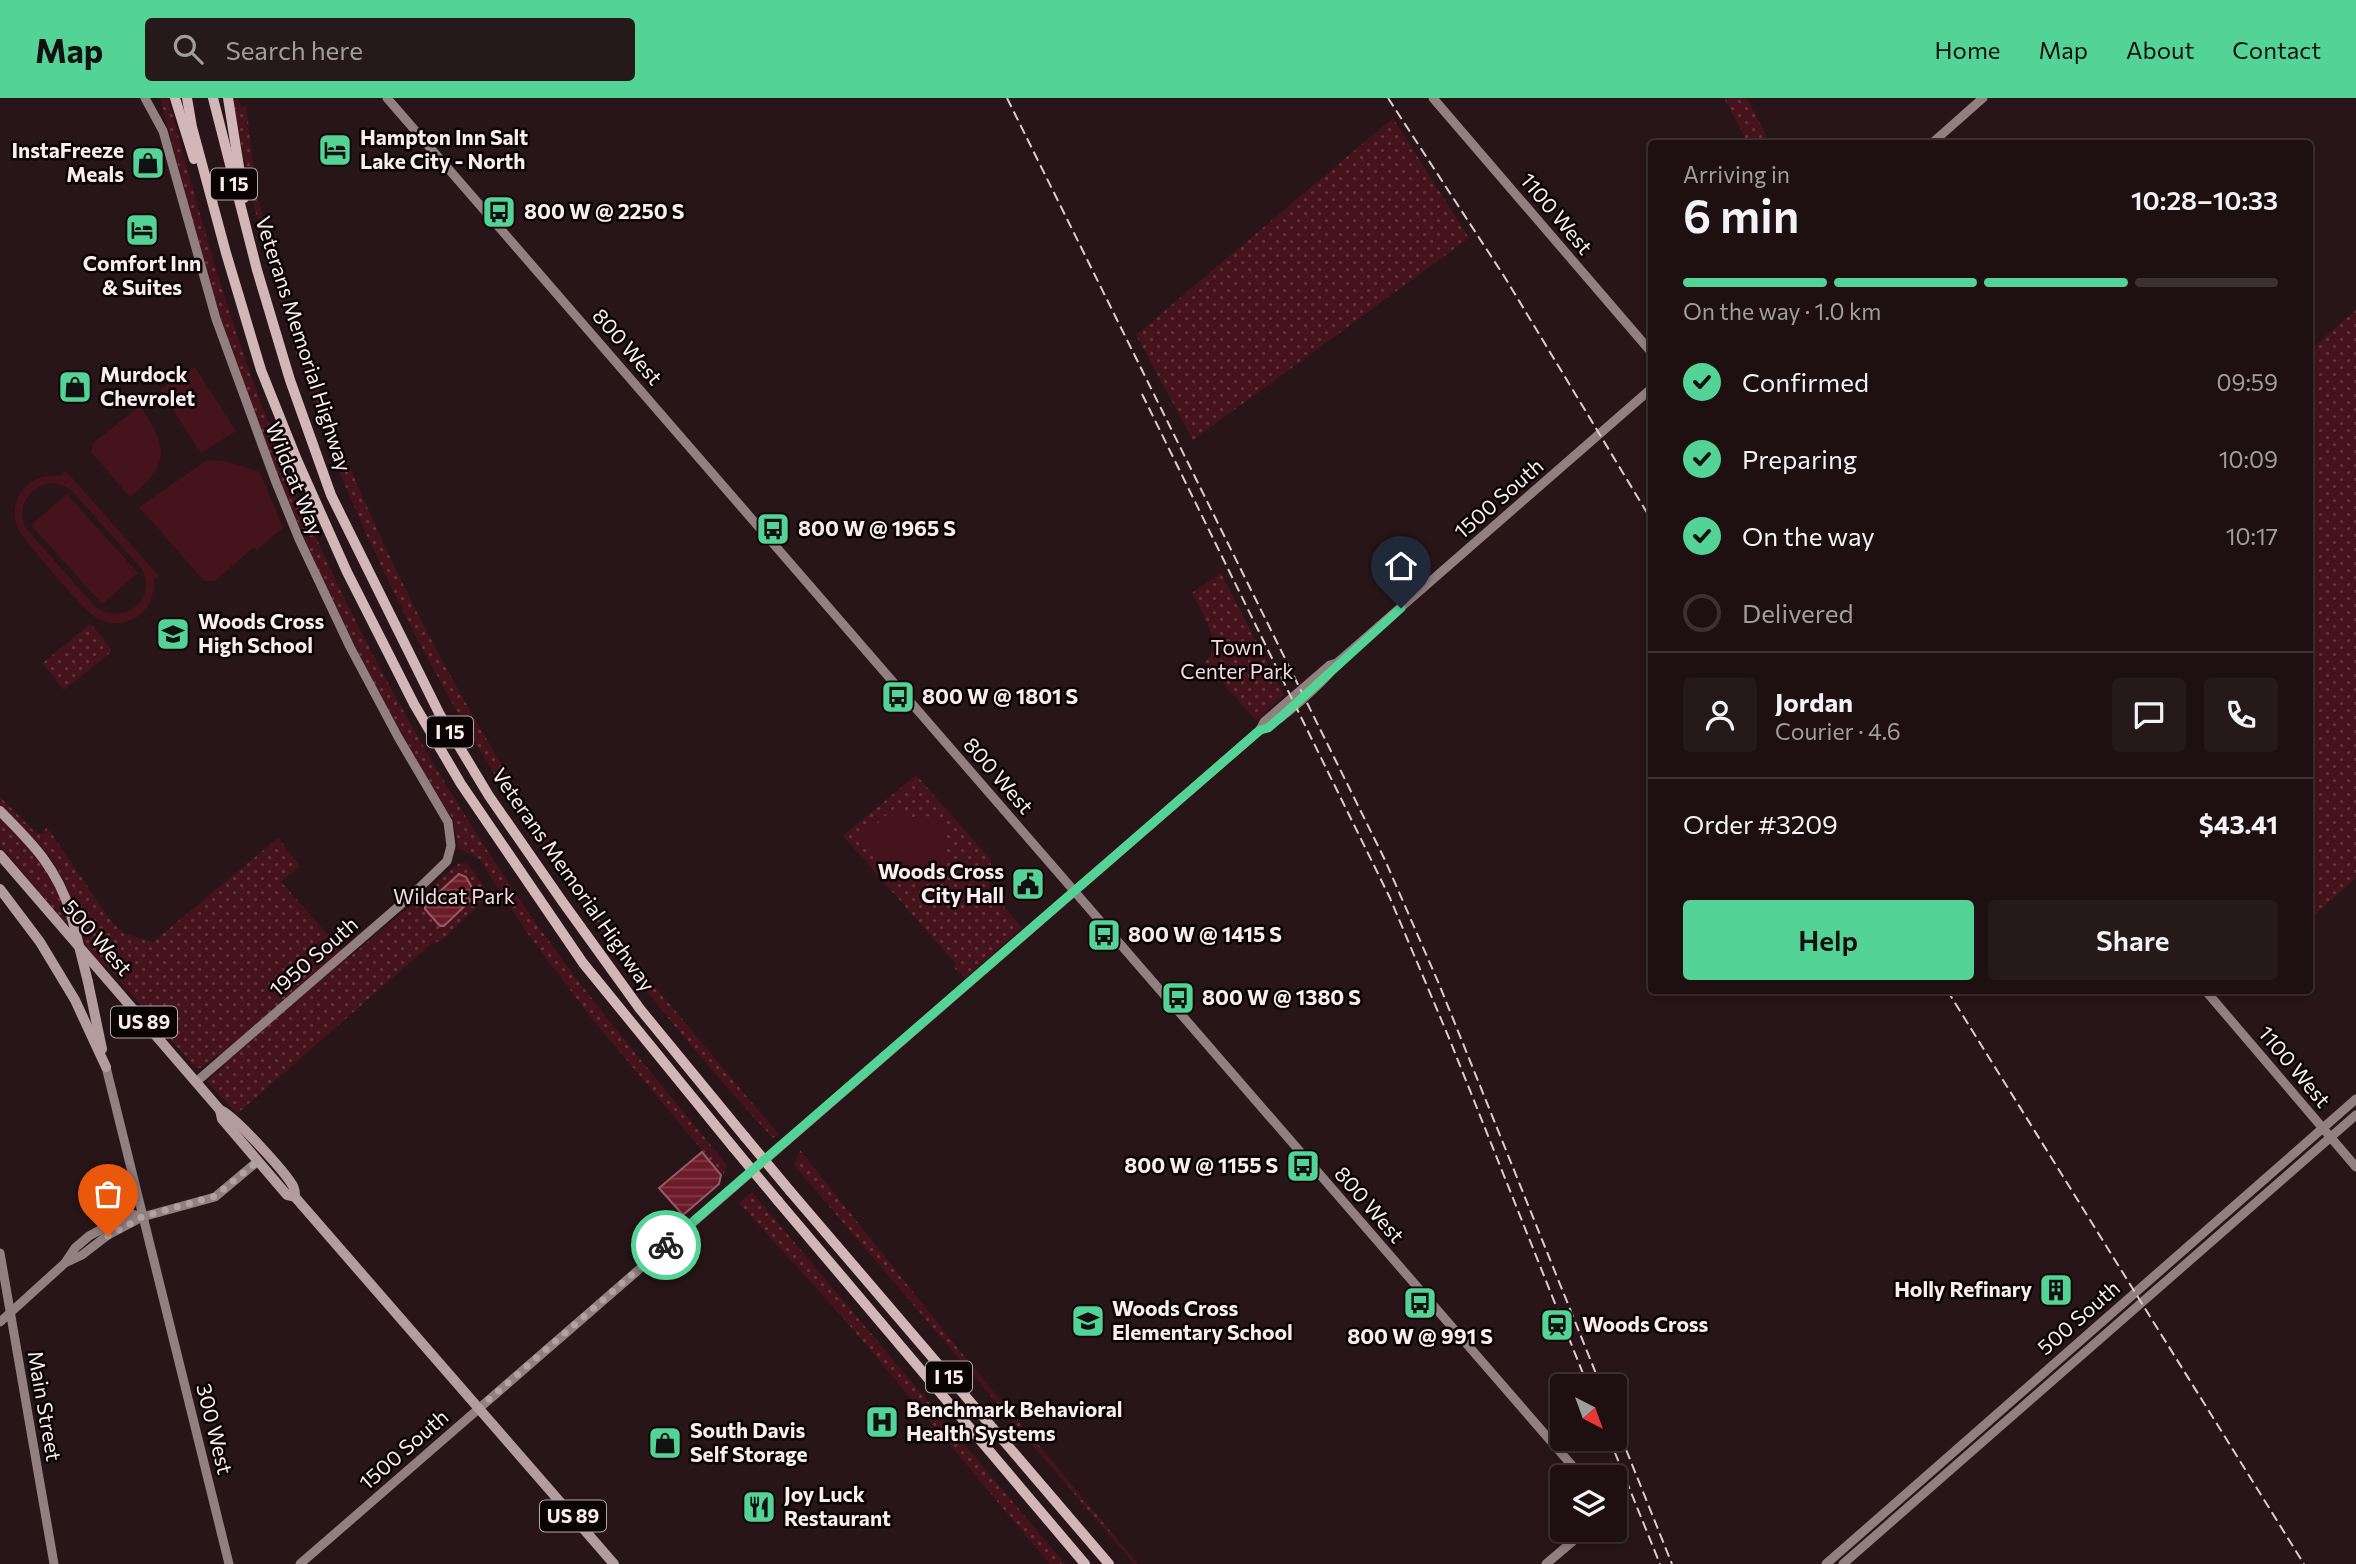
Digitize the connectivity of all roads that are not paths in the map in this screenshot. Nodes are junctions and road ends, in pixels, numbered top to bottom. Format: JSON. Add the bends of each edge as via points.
{"nodes":[{"id":1,"x":145,"y":98,"type":"edge"},
{"id":2,"x":175,"y":98,"type":"edge"},
{"id":3,"x":187,"y":98,"type":"edge"},
{"id":4,"x":213,"y":98,"type":"edge"},
{"id":5,"x":228,"y":98,"type":"edge"},
{"id":6,"x":387,"y":98,"type":"edge"},
{"id":7,"x":1433,"y":98,"type":"edge"},
{"id":8,"x":1983,"y":98,"type":"edge"},
{"id":9,"x":1936,"y":140,"type":"edge"},
{"id":10,"x":226,"y":253,"type":"junction"},
{"id":11,"x":257,"y":270,"type":"junction"},
{"id":12,"x":1648,"y":348,"type":"edge"},
{"id":13,"x":1648,"y":391,"type":"edge"},
{"id":14,"x":0,"y":811,"type":"edge"},
{"id":15,"x":450,"y":854,"type":"joint"},
{"id":16,"x":0,"y":855,"type":"edge"},
{"id":17,"x":0,"y":889,"type":"edge"},
{"id":18,"x":1075,"y":892,"type":"junction"},
{"id":19,"x":2207,"y":994,"type":"edge"},
{"id":20,"x":106,"y":1067,"type":"junction"},
{"id":21,"x":196,"y":1082,"type":"junction"},
{"id":22,"x":2356,"y":1099,"type":"edge"},
{"id":23,"x":220,"y":1110,"type":"junction"},
{"id":24,"x":2356,"y":1115,"type":"edge"},
{"id":25,"x":2323,"y":1129,"type":"junction"},
{"id":26,"x":2330,"y":1137,"type":"junction"},
{"id":27,"x":258,"y":1161,"type":"junction"},
{"id":28,"x":2356,"y":1167,"type":"edge"},
{"id":29,"x":295,"y":1197,"type":"junction"},
{"id":30,"x":142,"y":1217,"type":"junction"},
{"id":31,"x":0,"y":1253,"type":"edge"},
{"id":32,"x":10,"y":1313,"type":"junction"},
{"id":33,"x":0,"y":1322,"type":"edge"},
{"id":34,"x":479,"y":1408,"type":"junction"},
{"id":35,"x":1571,"y":1465,"type":"edge"},
{"id":36,"x":1572,"y":1542,"type":"edge"},
{"id":37,"x":54,"y":1564,"type":"edge"},
{"id":38,"x":229,"y":1564,"type":"edge"},
{"id":39,"x":300,"y":1564,"type":"edge"},
{"id":40,"x":614,"y":1564,"type":"edge"},
{"id":41,"x":1083,"y":1564,"type":"edge"},
{"id":42,"x":1109,"y":1564,"type":"edge"},
{"id":43,"x":1546,"y":1564,"type":"edge"},
{"id":44,"x":1826,"y":1564,"type":"edge"},
{"id":45,"x":1843,"y":1564,"type":"edge"}],
"edges":[{"from":1,"to":15,"type":"street","name":"Wildcat Way","via":[[163,131],[216,318],[275,481],[351,647],[448,822]]},
{"from":2,"to":10,"type":"highway"},
{"from":3,"to":10,"type":"highway","name":"Veterans Memorial Highway","number":"I 15"},
{"from":4,"to":11,"type":"highway","name":"Veterans Memorial Highway","number":"I 15"},
{"from":5,"to":11,"type":"highway"},
{"from":6,"to":18,"type":"street","name":"800 West"},
{"from":7,"to":12,"type":"street","name":"1100 West"},
{"from":8,"to":9,"type":"street"},
{"from":10,"to":41,"type":"highway","name":"Veterans Memorial Highway","number":"I 15","bridge":true,"via":[[261,370],[297,460],[347,572],[414,704],[461,784],[583,963]]},
{"from":11,"to":42,"type":"highway","name":"Veterans Memorial Highway","number":"I 15","bridge":true,"via":[[331,495],[439,713],[489,796],[640,1009]]},
{"from":13,"to":18,"type":"street","name":"1500 South"},
{"from":14,"to":20,"type":"main road","bridge":true,"via":[[37,848],[65,896]]},
{"from":15,"to":21,"type":"street","name":"1950 South","via":[[414,893]]},
{"from":16,"to":21,"type":"main road","name":"500 West","number":"US 89"},
{"from":17,"to":20,"type":"main road","via":[[68,988]]},
{"from":18,"to":34,"type":"street","name":"1500 South"},
{"from":18,"to":35,"type":"street","name":"800 West"},
{"from":19,"to":25,"type":"street","name":"1100 West"},
{"from":20,"to":30,"type":"street","name":"300 West"},
{"from":21,"to":23,"type":"main road","name":"500 West","number":"US 89"},
{"from":22,"to":25,"type":"street","name":"500 South"},
{"from":23,"to":27,"type":"main road","name":"500 West","number":"US 89","via":[[222,1119]]},
{"from":23,"to":29,"type":"main road","name":"500 West","number":"US 89","via":[[228,1113],[295,1188]]},
{"from":24,"to":26,"type":"street","name":"500 South"},
{"from":25,"to":26,"type":"street","name":"1100 West"},
{"from":25,"to":44,"type":"street","name":"500 South"},
{"from":26,"to":28,"type":"street","name":"1100 West"},
{"from":26,"to":45,"type":"street","name":"500 South"},
{"from":27,"to":29,"type":"main road","name":"500 West","number":"US 89","via":[[287,1195]]},
{"from":27,"to":30,"type":"street","via":[[215,1196]]},
{"from":29,"to":34,"type":"main road","name":"500 West","number":"US 89"},
{"from":30,"to":32,"type":"street","via":[[132,1214],[106,1225],[75,1248]]},
{"from":30,"to":38,"type":"street","name":"300 West"},
{"from":31,"to":32,"type":"street","name":"Main Street"},
{"from":32,"to":33,"type":"street"},
{"from":32,"to":37,"type":"street","name":"Main Street"},
{"from":34,"to":39,"type":"street","name":"1500 South"},
{"from":34,"to":40,"type":"main road","name":"500 West","number":"US 89"},
{"from":36,"to":43,"type":"street"}]}
